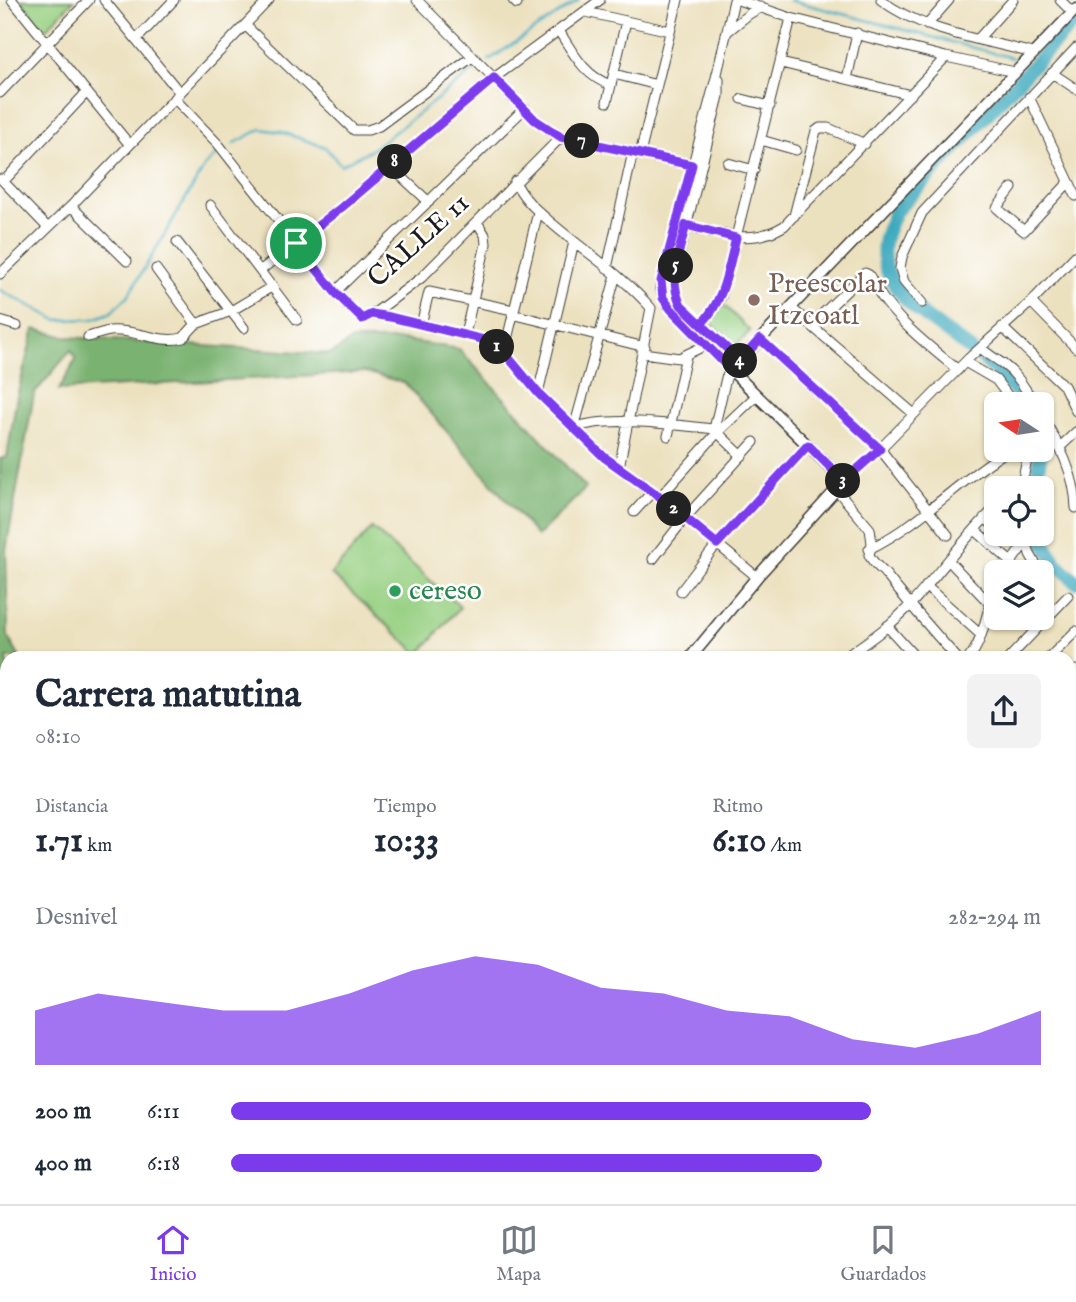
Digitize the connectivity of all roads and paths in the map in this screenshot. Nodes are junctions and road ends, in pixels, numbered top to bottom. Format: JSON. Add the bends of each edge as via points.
{"nodes":[{"id":1,"x":12,"y":0,"type":"edge"},
{"id":2,"x":89,"y":0,"type":"edge"},
{"id":3,"x":104,"y":0,"type":"edge"},
{"id":4,"x":174,"y":0,"type":"edge"},
{"id":5,"x":269,"y":0,"type":"edge"},
{"id":6,"x":417,"y":0,"type":"edge"},
{"id":7,"x":600,"y":0,"type":"edge"},
{"id":8,"x":678,"y":0,"type":"edge"},
{"id":9,"x":736,"y":0,"type":"edge"},
{"id":10,"x":881,"y":0,"type":"edge"},
{"id":11,"x":949,"y":0,"type":"edge"},
{"id":12,"x":1013,"y":0,"type":"edge"},
{"id":13,"x":1060,"y":0,"type":"edge"},
{"id":14,"x":761,"y":7,"type":"junction"},
{"id":15,"x":1074,"y":11,"type":"edge"},
{"id":16,"x":586,"y":12,"type":"junction"},
{"id":17,"x":791,"y":18,"type":"junction"},
{"id":18,"x":626,"y":21,"type":"junction"},
{"id":19,"x":245,"y":25,"type":"junction"},
{"id":20,"x":927,"y":25,"type":"junction"},
{"id":21,"x":559,"y":31,"type":"junction"},
{"id":22,"x":728,"y":31,"type":"junction"},
{"id":23,"x":670,"y":32,"type":"junction"},
{"id":24,"x":857,"y":33,"type":"junction"},
{"id":25,"x":979,"y":38,"type":"junction"},
{"id":26,"x":137,"y":39,"type":"junction"},
{"id":27,"x":46,"y":43,"type":"junction"},
{"id":28,"x":1076,"y":48,"type":"edge"},
{"id":29,"x":1032,"y":53,"type":"junction"},
{"id":30,"x":472,"y":57,"type":"junction"},
{"id":31,"x":946,"y":57,"type":"junction"},
{"id":32,"x":781,"y":63,"type":"junction"},
{"id":33,"x":1015,"y":72,"type":"junction"},
{"id":34,"x":1052,"y":73,"type":"junction"},
{"id":35,"x":614,"y":74,"type":"junction"},
{"id":36,"x":718,"y":74,"type":"junction"},
{"id":37,"x":494,"y":78,"type":"junction"},
{"id":38,"x":847,"y":79,"type":"junction"},
{"id":39,"x":611,"y":85,"type":"junction"},
{"id":40,"x":657,"y":85,"type":"junction"},
{"id":41,"x":1076,"y":89,"type":"edge"},
{"id":42,"x":0,"y":93,"type":"edge"},
{"id":43,"x":86,"y":93,"type":"junction"},
{"id":44,"x":177,"y":96,"type":"junction"},
{"id":45,"x":911,"y":96,"type":"junction"},
{"id":46,"x":1029,"y":97,"type":"junction"},
{"id":47,"x":742,"y":99,"type":"dead end"},
{"id":48,"x":607,"y":102,"type":"dead end"},
{"id":49,"x":770,"y":106,"type":"junction"},
{"id":50,"x":524,"y":108,"type":"junction"},
{"id":51,"x":561,"y":137,"type":"junction"},
{"id":52,"x":761,"y":141,"type":"junction"},
{"id":53,"x":129,"y":144,"type":"junction"},
{"id":54,"x":865,"y":144,"type":"junction"},
{"id":55,"x":796,"y":150,"type":"dead end"},
{"id":56,"x":636,"y":153,"type":"junction"},
{"id":57,"x":728,"y":163,"type":"dead end"},
{"id":58,"x":692,"y":165,"type":"junction"},
{"id":59,"x":390,"y":166,"type":"junction"},
{"id":60,"x":754,"y":170,"type":"junction"},
{"id":61,"x":2,"y":180,"type":"edge"},
{"id":62,"x":515,"y":181,"type":"junction"},
{"id":63,"x":1069,"y":182,"type":"junction"},
{"id":64,"x":1012,"y":188,"type":"dead end"},
{"id":65,"x":1075,"y":193,"type":"edge"},
{"id":66,"x":429,"y":202,"type":"junction"},
{"id":67,"x":210,"y":205,"type":"dead end"},
{"id":68,"x":71,"y":206,"type":"junction"},
{"id":69,"x":538,"y":212,"type":"junction"},
{"id":70,"x":794,"y":218,"type":"junction"},
{"id":71,"x":477,"y":222,"type":"junction"},
{"id":72,"x":686,"y":225,"type":"junction"},
{"id":73,"x":48,"y":228,"type":"junction"},
{"id":74,"x":736,"y":238,"type":"junction"},
{"id":75,"x":177,"y":242,"type":"dead end"},
{"id":76,"x":574,"y":242,"type":"junction"},
{"id":77,"x":296,"y":243,"type":"junction"},
{"id":78,"x":1076,"y":255,"type":"edge"},
{"id":79,"x":127,"y":261,"type":"dead end"},
{"id":80,"x":607,"y":268,"type":"junction"},
{"id":81,"x":156,"y":269,"type":"dead end"},
{"id":82,"x":261,"y":270,"type":"junction"},
{"id":83,"x":0,"y":274,"type":"edge"},
{"id":84,"x":616,"y":275,"type":"junction"},
{"id":85,"x":273,"y":286,"type":"junction"},
{"id":86,"x":335,"y":292,"type":"junction"},
{"id":87,"x":472,"y":300,"type":"junction"},
{"id":88,"x":1031,"y":302,"type":"junction"},
{"id":89,"x":922,"y":303,"type":"dead end"},
{"id":90,"x":790,"y":307,"type":"junction"},
{"id":91,"x":231,"y":311,"type":"junction"},
{"id":92,"x":513,"y":312,"type":"junction"},
{"id":93,"x":372,"y":314,"type":"junction"},
{"id":94,"x":297,"y":320,"type":"dead end"},
{"id":95,"x":0,"y":321,"type":"edge"},
{"id":96,"x":196,"y":324,"type":"junction"},
{"id":97,"x":701,"y":324,"type":"junction"},
{"id":98,"x":812,"y":324,"type":"junction"},
{"id":99,"x":421,"y":325,"type":"junction"},
{"id":100,"x":17,"y":326,"type":"dead end"},
{"id":101,"x":555,"y":326,"type":"junction"},
{"id":102,"x":1002,"y":327,"type":"junction"},
{"id":103,"x":244,"y":328,"type":"dead end"},
{"id":104,"x":465,"y":334,"type":"junction"},
{"id":105,"x":599,"y":336,"type":"junction"},
{"id":106,"x":88,"y":337,"type":"dead end"},
{"id":107,"x":760,"y":339,"type":"junction"},
{"id":108,"x":706,"y":345,"type":"junction"},
{"id":109,"x":981,"y":348,"type":"junction"},
{"id":110,"x":1076,"y":348,"type":"edge"},
{"id":111,"x":644,"y":350,"type":"junction"},
{"id":112,"x":504,"y":352,"type":"junction"},
{"id":113,"x":686,"y":356,"type":"junction"},
{"id":114,"x":967,"y":360,"type":"junction"},
{"id":115,"x":736,"y":365,"type":"junction"},
{"id":116,"x":958,"y":370,"type":"junction"},
{"id":117,"x":1005,"y":392,"type":"edge"},
{"id":118,"x":1027,"y":392,"type":"edge"},
{"id":119,"x":538,"y":393,"type":"junction"},
{"id":120,"x":757,"y":395,"type":"junction"},
{"id":121,"x":1076,"y":411,"type":"edge"},
{"id":122,"x":914,"y":414,"type":"junction"},
{"id":123,"x":628,"y":422,"type":"junction"},
{"id":124,"x":671,"y":425,"type":"junction"},
{"id":125,"x":574,"y":428,"type":"junction"},
{"id":126,"x":715,"y":431,"type":"junction"},
{"id":127,"x":1076,"y":432,"type":"edge"},
{"id":128,"x":668,"y":436,"type":"dead end"},
{"id":129,"x":1054,"y":439,"type":"edge"},
{"id":130,"x":754,"y":442,"type":"dead end"},
{"id":131,"x":808,"y":445,"type":"junction"},
{"id":132,"x":1059,"y":448,"type":"junction"},
{"id":133,"x":880,"y":449,"type":"junction"},
{"id":134,"x":742,"y":456,"type":"junction"},
{"id":135,"x":989,"y":462,"type":"edge"},
{"id":136,"x":619,"y":467,"type":"junction"},
{"id":137,"x":840,"y":485,"type":"junction"},
{"id":138,"x":656,"y":495,"type":"junction"},
{"id":139,"x":1076,"y":508,"type":"edge"},
{"id":140,"x":928,"y":509,"type":"junction"},
{"id":141,"x":634,"y":512,"type":"dead end"},
{"id":142,"x":685,"y":518,"type":"junction"},
{"id":143,"x":984,"y":518,"type":"edge"},
{"id":144,"x":975,"y":530,"type":"junction"},
{"id":145,"x":947,"y":535,"type":"dead end"},
{"id":146,"x":717,"y":544,"type":"junction"},
{"id":147,"x":869,"y":549,"type":"junction"},
{"id":148,"x":653,"y":559,"type":"dead end"},
{"id":149,"x":1009,"y":560,"type":"edge"},
{"id":150,"x":949,"y":561,"type":"junction"},
{"id":151,"x":758,"y":577,"type":"junction"},
{"id":152,"x":926,"y":586,"type":"junction"},
{"id":153,"x":681,"y":592,"type":"dead end"},
{"id":154,"x":1068,"y":596,"type":"dead end"},
{"id":155,"x":984,"y":598,"type":"edge"},
{"id":156,"x":906,"y":600,"type":"junction"},
{"id":157,"x":984,"y":623,"type":"edge"},
{"id":158,"x":887,"y":626,"type":"junction"},
{"id":159,"x":1076,"y":631,"type":"edge"},
{"id":160,"x":981,"y":635,"type":"junction"},
{"id":161,"x":696,"y":651,"type":"edge"},
{"id":162,"x":853,"y":651,"type":"edge"},
{"id":163,"x":910,"y":651,"type":"edge"},
{"id":164,"x":951,"y":651,"type":"edge"},
{"id":165,"x":972,"y":651,"type":"edge"},
{"id":166,"x":1016,"y":651,"type":"edge"},
{"id":167,"x":1056,"y":651,"type":"edge"}],
"edges":[{"from":1,"to":27,"type":"street"},
{"from":2,"to":27,"type":"street"},
{"from":3,"to":26,"type":"street","name":"CALLE 11"},
{"from":4,"to":26,"type":"street"},
{"from":5,"to":19,"type":"street"},
{"from":6,"to":30,"type":"street"},
{"from":7,"to":16,"type":"street"},
{"from":8,"to":23,"type":"street"},
{"from":9,"to":14,"type":"street"},
{"from":9,"to":22,"type":"street"},
{"from":10,"to":20,"type":"street"},
{"from":11,"to":20,"type":"street"},
{"from":12,"to":25,"type":"street"},
{"from":13,"to":15,"type":"street"},
{"from":14,"to":17,"type":"street"},
{"from":14,"to":22,"type":"street"},
{"from":15,"to":29,"type":"main road"},
{"from":16,"to":18,"type":"street"},
{"from":16,"to":21,"type":"street"},
{"from":17,"to":24,"type":"street"},
{"from":17,"to":32,"type":"street"},
{"from":18,"to":23,"type":"street"},
{"from":18,"to":35,"type":"street"},
{"from":19,"to":30,"type":"street","via":[[355,130],[379,126]]},
{"from":19,"to":44,"type":"street"},
{"from":20,"to":25,"type":"street"},
{"from":21,"to":37,"type":"street"},
{"from":21,"to":39,"type":"street","via":[[591,75]]},
{"from":22,"to":36,"type":"street"},
{"from":23,"to":40,"type":"street"},
{"from":24,"to":31,"type":"street"},
{"from":24,"to":38,"type":"street"},
{"from":25,"to":29,"type":"street"},
{"from":26,"to":44,"type":"street","name":"CALLE 11"},
{"from":27,"to":42,"type":"street"},
{"from":27,"to":43,"type":"street"},
{"from":28,"to":34,"type":"street"},
{"from":29,"to":33,"type":"main road"},
{"from":30,"to":37,"type":"street"},
{"from":31,"to":33,"type":"street"},
{"from":31,"to":45,"type":"street"},
{"from":32,"to":38,"type":"street"},
{"from":32,"to":49,"type":"street"},
{"from":33,"to":90,"type":"main road"},
{"from":34,"to":41,"type":"street"},
{"from":34,"to":46,"type":"street"},
{"from":35,"to":39,"type":"street"},
{"from":35,"to":40,"type":"street"},
{"from":36,"to":58,"type":"street"},
{"from":36,"to":72,"type":"street","via":[[719,96]]},
{"from":37,"to":50,"type":"street"},
{"from":37,"to":59,"type":"street"},
{"from":38,"to":45,"type":"street"},
{"from":39,"to":48,"type":"street"},
{"from":40,"to":56,"type":"street"},
{"from":43,"to":53,"type":"street"},
{"from":43,"to":61,"type":"street"},
{"from":44,"to":53,"type":"street"},
{"from":44,"to":77,"type":"street","name":"CALLE 11"},
{"from":45,"to":54,"type":"street"},
{"from":46,"to":63,"type":"street"},
{"from":46,"to":89,"type":"street","via":[[922,213],[900,268],[904,282]]},
{"from":47,"to":49,"type":"street"},
{"from":49,"to":52,"type":"street"},
{"from":50,"to":51,"type":"street"},
{"from":50,"to":66,"type":"street"},
{"from":51,"to":56,"type":"street"},
{"from":51,"to":62,"type":"street","name":"CALLE 11"},
{"from":52,"to":55,"type":"street"},
{"from":52,"to":60,"type":"street"},
{"from":53,"to":68,"type":"street"},
{"from":54,"to":70,"type":"street"},
{"from":54,"to":70,"type":"street","via":[[828,128],[816,131]]},
{"from":56,"to":58,"type":"street"},
{"from":56,"to":80,"type":"street"},
{"from":57,"to":60,"type":"street"},
{"from":58,"to":108,"type":"street","via":[[660,288],[671,309]]},
{"from":59,"to":66,"type":"street"},
{"from":59,"to":77,"type":"street"},
{"from":60,"to":74,"type":"street"},
{"from":61,"to":73,"type":"street"},
{"from":62,"to":69,"type":"street"},
{"from":62,"to":71,"type":"street","name":"CALLE 11"},
{"from":63,"to":64,"type":"street","via":[[1024,231],[997,208]]},
{"from":63,"to":65,"type":"street"},
{"from":66,"to":86,"type":"street"},
{"from":67,"to":82,"type":"street"},
{"from":68,"to":73,"type":"street"},
{"from":68,"to":79,"type":"street"},
{"from":69,"to":76,"type":"street"},
{"from":69,"to":92,"type":"street"},
{"from":70,"to":74,"type":"street","via":[[773,233]]},
{"from":71,"to":87,"type":"street","via":[[486,244]]},
{"from":71,"to":93,"type":"street","name":"CALLE 11","via":[[421,278]]},
{"from":72,"to":74,"type":"street"},
{"from":72,"to":97,"type":"street","via":[[674,275],[676,295]]},
{"from":73,"to":83,"type":"street"},
{"from":74,"to":97,"type":"street","via":[[721,297]]},
{"from":75,"to":91,"type":"street"},
{"from":76,"to":80,"type":"street"},
{"from":76,"to":101,"type":"street"},
{"from":77,"to":82,"type":"street"},
{"from":77,"to":86,"type":"street","name":"CALLE 11"},
{"from":78,"to":88,"type":"street"},
{"from":80,"to":84,"type":"street"},
{"from":81,"to":96,"type":"street"},
{"from":82,"to":85,"type":"street"},
{"from":84,"to":105,"type":"street"},
{"from":84,"to":111,"type":"street","via":[[651,308]]},
{"from":85,"to":91,"type":"street"},
{"from":85,"to":94,"type":"street"},
{"from":86,"to":93,"type":"street","name":"CALLE 11","via":[[362,319]]},
{"from":87,"to":92,"type":"street"},
{"from":87,"to":99,"type":"street","via":[[429,292]]},
{"from":87,"to":104,"type":"street"},
{"from":88,"to":102,"type":"street"},
{"from":88,"to":110,"type":"street"},
{"from":90,"to":98,"type":"street"},
{"from":90,"to":107,"type":"main road"},
{"from":91,"to":96,"type":"street"},
{"from":91,"to":103,"type":"street"},
{"from":92,"to":101,"type":"street"},
{"from":92,"to":112,"type":"street"},
{"from":93,"to":99,"type":"street"},
{"from":95,"to":100,"type":"street"},
{"from":96,"to":106,"type":"street","via":[[175,340],[110,331]]},
{"from":97,"to":115,"type":"street"},
{"from":98,"to":116,"type":"street","via":[[861,275],[869,275],[880,295],[917,336]]},
{"from":98,"to":122,"type":"street"},
{"from":99,"to":104,"type":"street"},
{"from":101,"to":105,"type":"street"},
{"from":101,"to":119,"type":"street"},
{"from":102,"to":109,"type":"street"},
{"from":102,"to":121,"type":"street","via":[[1064,386]]},
{"from":104,"to":112,"type":"street","via":[[489,341]]},
{"from":105,"to":111,"type":"street"},
{"from":105,"to":125,"type":"street"},
{"from":107,"to":115,"type":"main road"},
{"from":107,"to":133,"type":"street"},
{"from":108,"to":113,"type":"street"},
{"from":108,"to":115,"type":"street"},
{"from":109,"to":114,"type":"street"},
{"from":109,"to":118,"type":"street","via":[[1019,379]]},
{"from":111,"to":113,"type":"street","via":[[672,358]]},
{"from":111,"to":123,"type":"street"},
{"from":112,"to":119,"type":"street"},
{"from":113,"to":124,"type":"street"},
{"from":114,"to":116,"type":"street"},
{"from":114,"to":117,"type":"street"},
{"from":115,"to":120,"type":"main road"},
{"from":115,"to":126,"type":"street","via":[[726,378]]},
{"from":116,"to":122,"type":"street"},
{"from":119,"to":125,"type":"street"},
{"from":120,"to":126,"type":"street"},
{"from":120,"to":131,"type":"main road"},
{"from":122,"to":133,"type":"street"},
{"from":123,"to":124,"type":"street"},
{"from":123,"to":125,"type":"street"},
{"from":123,"to":136,"type":"street"},
{"from":124,"to":126,"type":"street"},
{"from":124,"to":128,"type":"street"},
{"from":125,"to":136,"type":"street"},
{"from":126,"to":134,"type":"street"},
{"from":126,"to":138,"type":"street"},
{"from":127,"to":132,"type":"street"},
{"from":129,"to":132,"type":"street"},
{"from":130,"to":134,"type":"street"},
{"from":131,"to":137,"type":"main road"},
{"from":131,"to":146,"type":"street"},
{"from":132,"to":139,"type":"street","via":[[1071,474]]},
{"from":133,"to":137,"type":"street"},
{"from":133,"to":140,"type":"street"},
{"from":134,"to":142,"type":"street"},
{"from":135,"to":140,"type":"street"},
{"from":136,"to":138,"type":"street"},
{"from":137,"to":147,"type":"street","via":[[870,529]]},
{"from":137,"to":151,"type":"main road"},
{"from":138,"to":141,"type":"street"},
{"from":138,"to":142,"type":"street"},
{"from":140,"to":145,"type":"street"},
{"from":140,"to":147,"type":"street"},
{"from":142,"to":146,"type":"street"},
{"from":142,"to":148,"type":"street"},
{"from":143,"to":144,"type":"street"},
{"from":144,"to":149,"type":"street"},
{"from":144,"to":150,"type":"street"},
{"from":146,"to":151,"type":"street"},
{"from":146,"to":153,"type":"street"},
{"from":147,"to":156,"type":"street","via":[[876,567]]},
{"from":150,"to":152,"type":"street"},
{"from":150,"to":155,"type":"street"},
{"from":151,"to":161,"type":"main road"},
{"from":152,"to":156,"type":"street"},
{"from":152,"to":160,"type":"street"},
{"from":154,"to":166,"type":"street"},
{"from":156,"to":158,"type":"street"},
{"from":156,"to":164,"type":"street"},
{"from":157,"to":160,"type":"street"},
{"from":158,"to":162,"type":"street"},
{"from":158,"to":163,"type":"street"},
{"from":159,"to":167,"type":"street"},
{"from":160,"to":165,"type":"street"}]}
